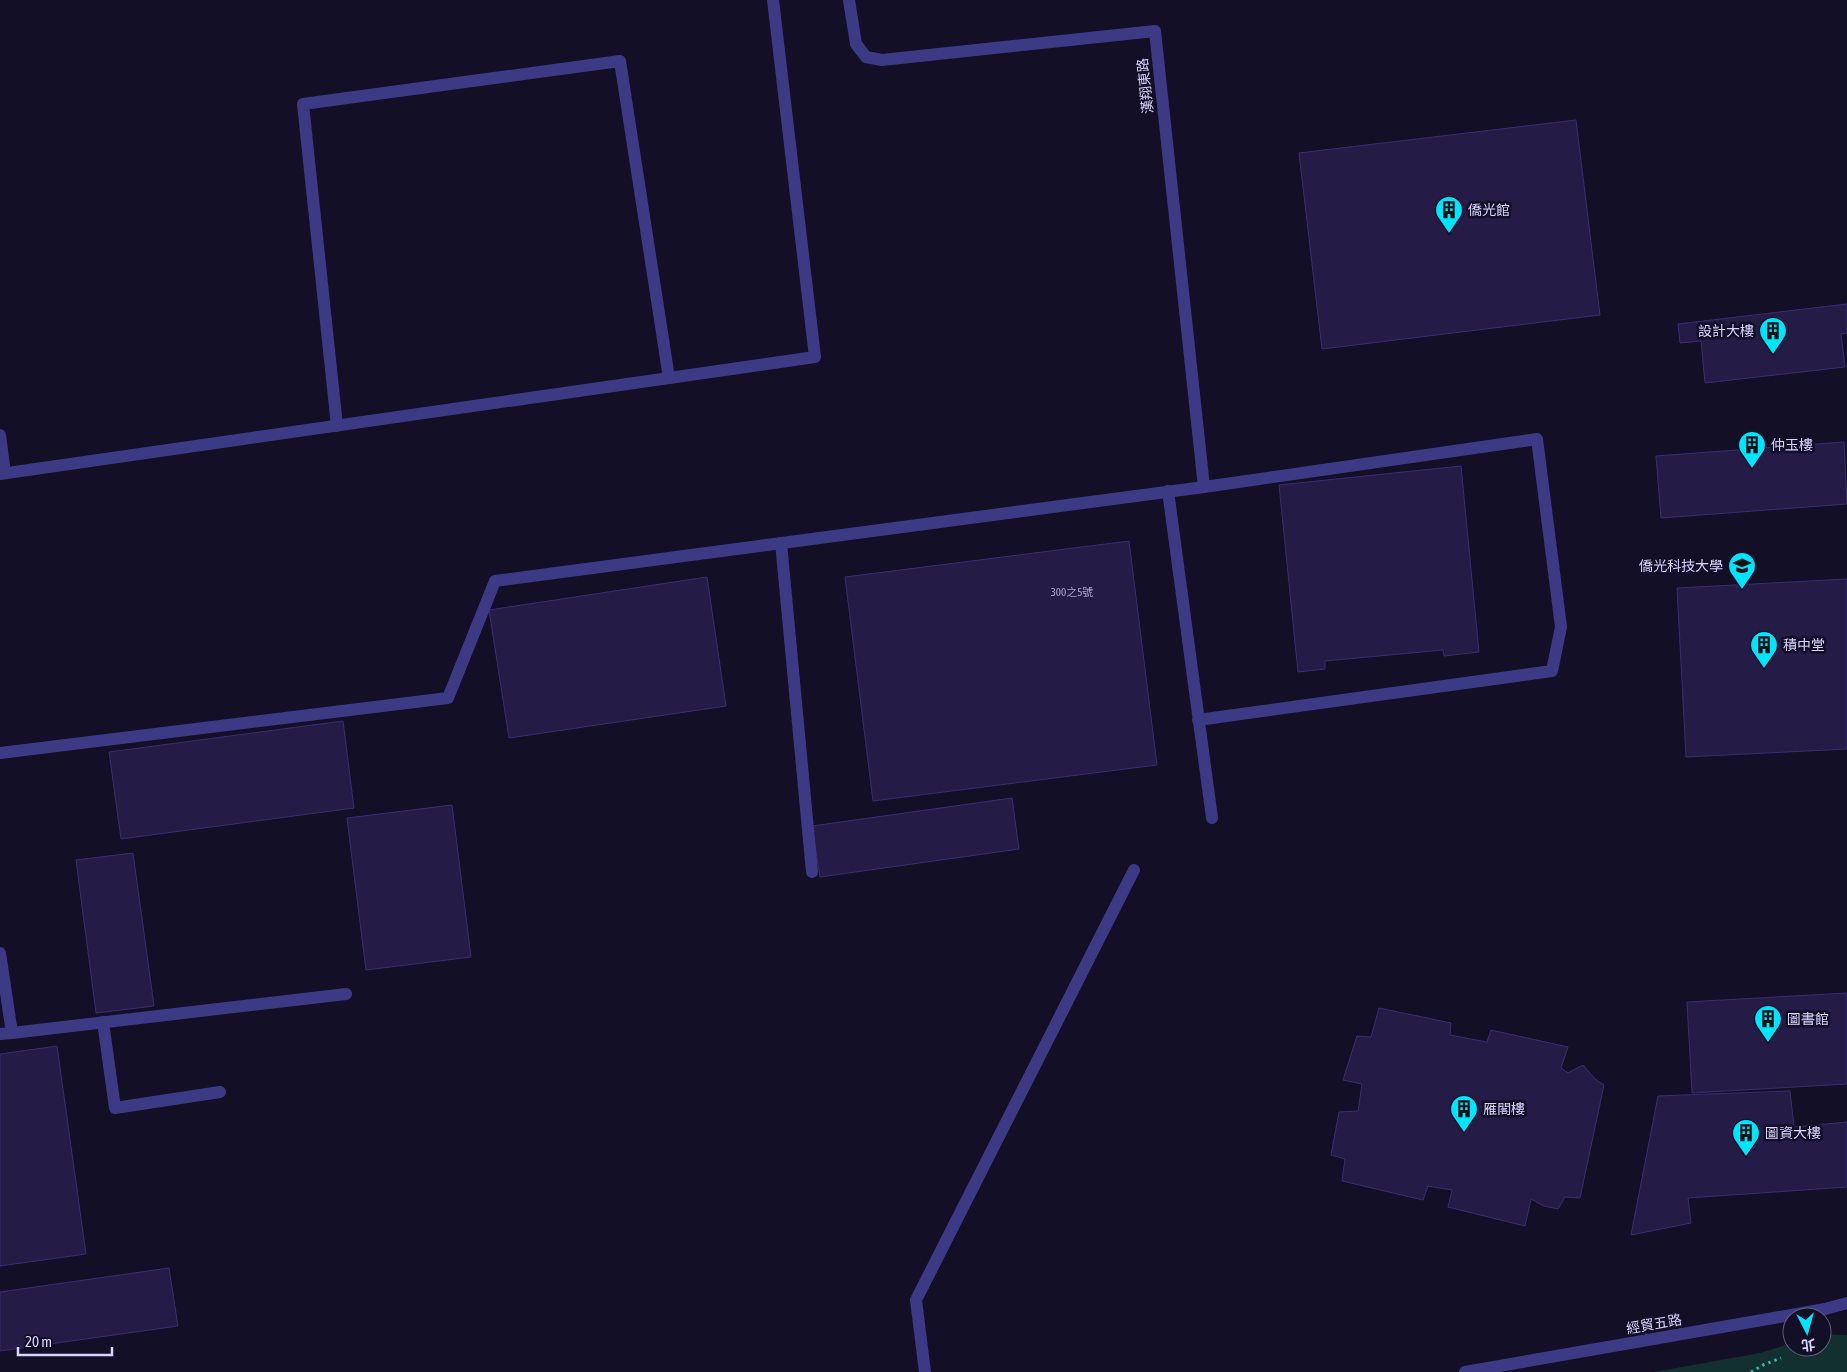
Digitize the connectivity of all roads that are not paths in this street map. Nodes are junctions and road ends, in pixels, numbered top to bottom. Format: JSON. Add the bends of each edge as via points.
{"nodes":[{"id":1,"x":773,"y":0,"type":"edge"},
{"id":2,"x":849,"y":0,"type":"edge"},
{"id":3,"x":669,"y":378,"type":"junction"},
{"id":4,"x":337,"y":426,"type":"junction"},
{"id":5,"x":0,"y":435,"type":"edge"},
{"id":6,"x":2,"y":474,"type":"edge"},
{"id":7,"x":1204,"y":486,"type":"junction"},
{"id":8,"x":1168,"y":491,"type":"junction"},
{"id":9,"x":781,"y":543,"type":"junction"},
{"id":10,"x":1198,"y":720,"type":"junction"},
{"id":11,"x":0,"y":753,"type":"edge"},
{"id":12,"x":1212,"y":818,"type":"dead end"},
{"id":13,"x":1134,"y":870,"type":"dead end"},
{"id":14,"x":812,"y":872,"type":"dead end"},
{"id":15,"x":0,"y":953,"type":"edge"},
{"id":16,"x":346,"y":994,"type":"dead end"},
{"id":17,"x":103,"y":1022,"type":"junction"},
{"id":18,"x":6,"y":1034,"type":"edge"},
{"id":19,"x":220,"y":1092,"type":"dead end"},
{"id":20,"x":1847,"y":1303,"type":"edge"},
{"id":21,"x":1832,"y":1307,"type":"edge"},
{"id":22,"x":1847,"y":1308,"type":"edge"},
{"id":23,"x":1832,"y":1309,"type":"edge"},
{"id":24,"x":1782,"y":1317,"type":"edge"},
{"id":25,"x":925,"y":1372,"type":"edge"},
{"id":26,"x":1465,"y":1372,"type":"edge"}],
"edges":[{"from":1,"to":3,"type":"street","via":[[815,357]]},
{"from":2,"to":7,"type":"street","name":"漢翔東路","via":[[856,44],[866,56],[882,60],[1155,31]]},
{"from":3,"to":4,"type":"street"},
{"from":3,"to":4,"type":"street","via":[[620,60],[303,104]]},
{"from":4,"to":6,"type":"street"},
{"from":5,"to":6,"type":"street"},
{"from":7,"to":8,"type":"street"},
{"from":7,"to":10,"type":"street","via":[[1537,440],[1561,627],[1552,671]]},
{"from":8,"to":9,"type":"street"},
{"from":8,"to":10,"type":"street"},
{"from":9,"to":11,"type":"street","via":[[496,581],[448,698]]},
{"from":9,"to":14,"type":"street"},
{"from":10,"to":12,"type":"street"},
{"from":13,"to":25,"type":"street","via":[[916,1300]]},
{"from":15,"to":18,"type":"street"},
{"from":16,"to":17,"type":"street"},
{"from":17,"to":18,"type":"street"},
{"from":17,"to":19,"type":"street","via":[[115,1108]]},
{"from":20,"to":21,"type":"street","name":"經貿五路"},
{"from":22,"to":23,"type":"street"},
{"from":24,"to":26,"type":"street","name":"經貿五路"}]}
